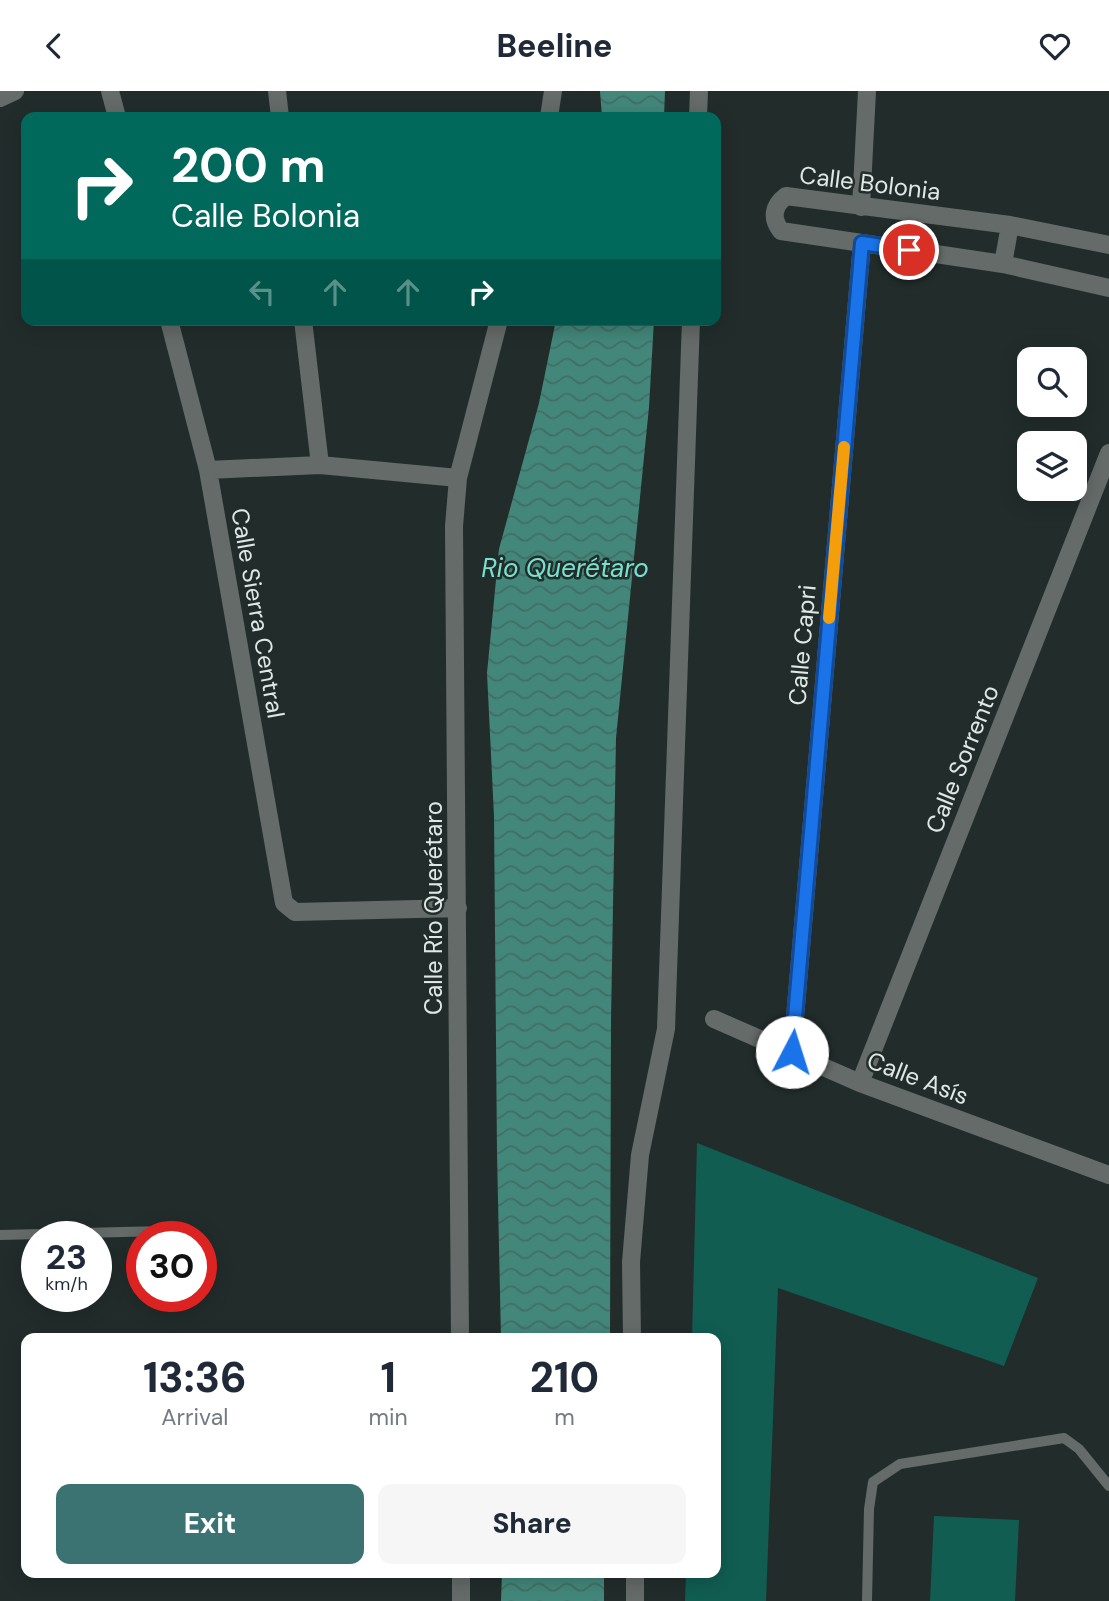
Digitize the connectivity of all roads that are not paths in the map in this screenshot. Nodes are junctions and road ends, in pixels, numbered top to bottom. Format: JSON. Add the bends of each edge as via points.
{"nodes":[{"id":1,"x":15,"y":91,"type":"edge"},
{"id":2,"x":110,"y":91,"type":"edge"},
{"id":3,"x":277,"y":91,"type":"edge"},
{"id":4,"x":554,"y":91,"type":"edge"},
{"id":5,"x":699,"y":91,"type":"edge"},
{"id":6,"x":867,"y":91,"type":"edge"},
{"id":7,"x":0,"y":97,"type":"edge"},
{"id":8,"x":116,"y":112,"type":"edge"},
{"id":9,"x":279,"y":112,"type":"edge"},
{"id":10,"x":550,"y":112,"type":"edge"},
{"id":11,"x":698,"y":112,"type":"edge"},
{"id":12,"x":861,"y":207,"type":"junction"},
{"id":13,"x":1010,"y":225,"type":"junction"},
{"id":14,"x":862,"y":243,"type":"junction"},
{"id":15,"x":1109,"y":245,"type":"edge"},
{"id":16,"x":1003,"y":264,"type":"junction"},
{"id":17,"x":1109,"y":288,"type":"edge"},
{"id":18,"x":171,"y":326,"type":"edge"},
{"id":19,"x":304,"y":326,"type":"edge"},
{"id":20,"x":497,"y":326,"type":"edge"},
{"id":21,"x":691,"y":326,"type":"edge"},
{"id":22,"x":1109,"y":453,"type":"edge"},
{"id":23,"x":320,"y":465,"type":"junction"},
{"id":24,"x":208,"y":470,"type":"junction"},
{"id":25,"x":458,"y":478,"type":"junction"},
{"id":26,"x":458,"y":908,"type":"junction"},
{"id":27,"x":714,"y":1019,"type":"dead end"},
{"id":28,"x":792,"y":1052,"type":"junction"},
{"id":29,"x":860,"y":1083,"type":"junction"},
{"id":30,"x":1109,"y":1175,"type":"edge"},
{"id":31,"x":126,"y":1232,"type":"edge"},
{"id":32,"x":0,"y":1235,"type":"edge"},
{"id":33,"x":460,"y":1333,"type":"edge"},
{"id":34,"x":632,"y":1333,"type":"edge"},
{"id":35,"x":1109,"y":1486,"type":"edge"},
{"id":36,"x":461,"y":1578,"type":"edge"},
{"id":37,"x":635,"y":1578,"type":"edge"},
{"id":38,"x":461,"y":1601,"type":"edge"},
{"id":39,"x":635,"y":1601,"type":"edge"},
{"id":40,"x":867,"y":1601,"type":"edge"}],
"edges":[{"from":1,"to":7,"type":"street"},
{"from":2,"to":8,"type":"street"},
{"from":3,"to":9,"type":"street"},
{"from":4,"to":10,"type":"street"},
{"from":5,"to":11,"type":"street"},
{"from":6,"to":12,"type":"street"},
{"from":12,"to":13,"type":"street","name":"Calle Bolonia"},
{"from":12,"to":14,"type":"street","name":"Calle Bolonia","via":[[786,197],[774,213],[781,231]]},
{"from":13,"to":15,"type":"street","name":"Calle Bolonia"},
{"from":13,"to":16,"type":"street"},
{"from":14,"to":16,"type":"street","name":"Calle Bolonia"},
{"from":14,"to":28,"type":"street","name":"Calle Capri"},
{"from":16,"to":17,"type":"street","name":"Calle Bolonia"},
{"from":18,"to":24,"type":"street","name":"Calle Sierra Central"},
{"from":19,"to":23,"type":"street"},
{"from":20,"to":25,"type":"street","name":"Calle Río Querétaro"},
{"from":21,"to":34,"type":"street","via":[[666,1029],[639,1155],[631,1262]]},
{"from":22,"to":29,"type":"street","name":"Calle Sorrento"},
{"from":23,"to":24,"type":"street"},
{"from":23,"to":25,"type":"street"},
{"from":24,"to":26,"type":"street","name":"Calle Sierra Central","via":[[284,903],[295,912]]},
{"from":25,"to":26,"type":"street","name":"Calle Río Querétaro","via":[[454,526]]},
{"from":26,"to":33,"type":"street","name":"Calle Río Querétaro"},
{"from":27,"to":28,"type":"street","name":"Calle Asís"},
{"from":28,"to":29,"type":"street","name":"Calle Asís"},
{"from":29,"to":30,"type":"street","name":"Calle Asís"},
{"from":31,"to":32,"type":"lane"},
{"from":35,"to":40,"type":"lane","via":[[1064,1438],[900,1464],[873,1482]]},
{"from":36,"to":38,"type":"street"},
{"from":37,"to":39,"type":"street"}]}
